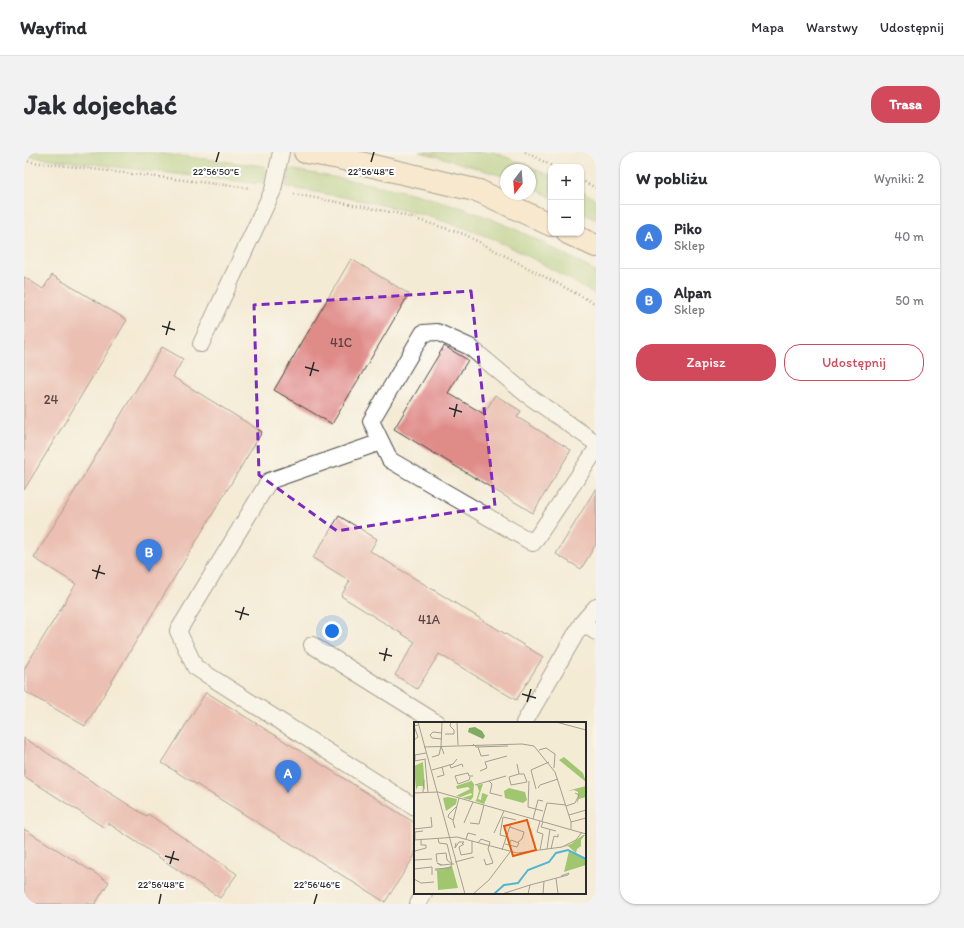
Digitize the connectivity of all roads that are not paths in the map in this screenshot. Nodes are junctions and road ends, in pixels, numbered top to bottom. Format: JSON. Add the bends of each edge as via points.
{"nodes":[{"id":1,"x":281,"y":152,"type":"edge"},
{"id":2,"x":305,"y":152,"type":"edge"},
{"id":3,"x":548,"y":224,"type":"edge"},
{"id":4,"x":574,"y":236,"type":"edge"},
{"id":5,"x":596,"y":246,"type":"edge"},
{"id":6,"x":202,"y":344,"type":"dead end"},
{"id":7,"x":381,"y":442,"type":"junction"},
{"id":8,"x":596,"y":443,"type":"edge"},
{"id":9,"x":596,"y":450,"type":"edge"},
{"id":10,"x":596,"y":607,"type":"edge"},
{"id":11,"x":582,"y":623,"type":"junction"},
{"id":12,"x":596,"y":632,"type":"edge"},
{"id":13,"x":312,"y":645,"type":"dead end"},
{"id":14,"x":435,"y":722,"type":"edge"},
{"id":15,"x":521,"y":722,"type":"edge"},
{"id":16,"x":414,"y":806,"type":"edge"},
{"id":17,"x":423,"y":894,"type":"edge"},
{"id":18,"x":418,"y":904,"type":"edge"}],
"edges":[{"from":1,"to":6,"type":"lane","via":[[273,190]]},
{"from":2,"to":3,"type":"street","via":[[479,191]]},
{"from":4,"to":5,"type":"street"},
{"from":7,"to":8,"type":"lane","via":[[371,421],[423,333],[438,332],[470,347],[526,394]]},
{"from":7,"to":9,"type":"lane","via":[[390,460],[533,543]]},
{"from":7,"to":16,"type":"lane","via":[[269,480],[178,631],[195,667]]},
{"from":10,"to":11,"type":"lane"},
{"from":11,"to":12,"type":"lane"},
{"from":11,"to":15,"type":"lane"},
{"from":13,"to":14,"type":"lane"},
{"from":17,"to":18,"type":"lane"}]}
